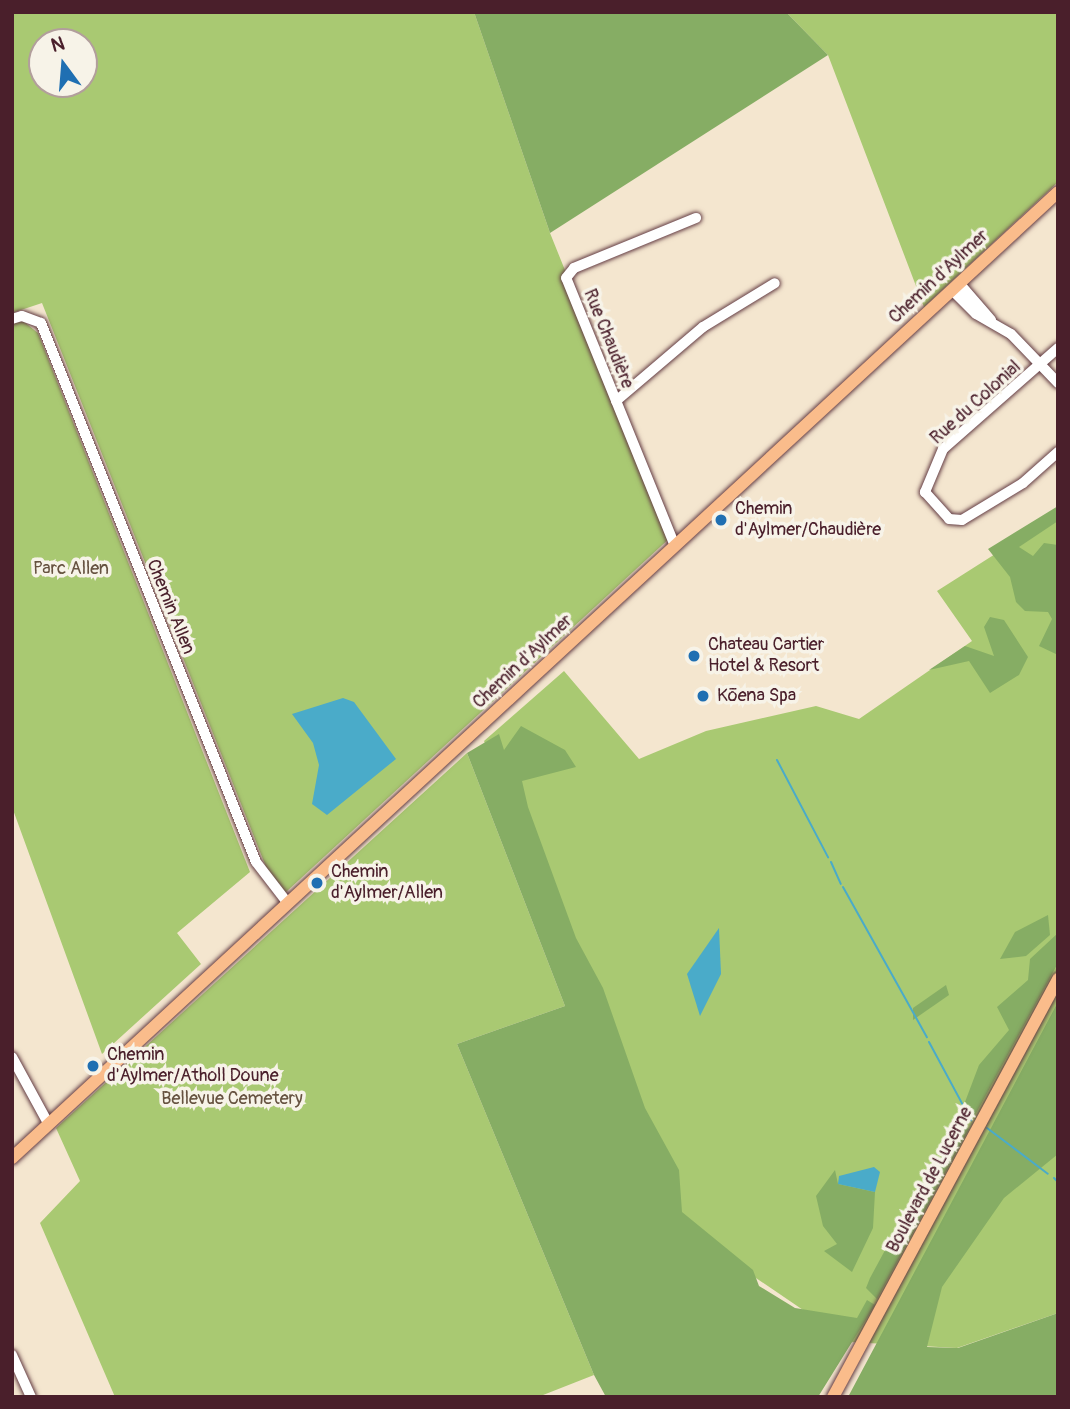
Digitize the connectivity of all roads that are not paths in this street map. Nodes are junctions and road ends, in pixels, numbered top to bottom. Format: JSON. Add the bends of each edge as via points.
{"nodes":[{"id":1,"x":1058,"y":192,"type":"edge"},
{"id":2,"x":696,"y":218,"type":"dead end"},
{"id":3,"x":775,"y":283,"type":"dead end"},
{"id":4,"x":956,"y":286,"type":"junction"},
{"id":5,"x":12,"y":320,"type":"edge"},
{"id":6,"x":1058,"y":348,"type":"edge"},
{"id":7,"x":1041,"y":364,"type":"junction"},
{"id":8,"x":1058,"y":383,"type":"edge"},
{"id":9,"x":616,"y":401,"type":"junction"},
{"id":10,"x":1058,"y":452,"type":"edge"},
{"id":11,"x":675,"y":546,"type":"junction"},
{"id":12,"x":286,"y":901,"type":"junction"},
{"id":13,"x":1058,"y":979,"type":"edge"},
{"id":14,"x":12,"y":1057,"type":"edge"},
{"id":15,"x":49,"y":1125,"type":"junction"},
{"id":16,"x":12,"y":1158,"type":"edge"},
{"id":17,"x":12,"y":1355,"type":"edge"},
{"id":18,"x":30,"y":1397,"type":"edge"},
{"id":19,"x":833,"y":1397,"type":"edge"}],
"edges":[{"from":1,"to":4,"type":"main road","name":"Chemin d'Aylmer"},
{"from":2,"to":9,"type":"street","name":"Rue Chaudière","via":[[568,271]]},
{"from":3,"to":9,"type":"street","via":[[703,327]]},
{"from":4,"to":7,"type":"street"},
{"from":4,"to":11,"type":"main road","name":"Chemin d'Aylmer"},
{"from":5,"to":12,"type":"street","name":"Chemin Allen","via":[[35,318],[256,862]]},
{"from":6,"to":7,"type":"street","name":"Rue du Colonial"},
{"from":7,"to":8,"type":"street"},
{"from":7,"to":10,"type":"street","name":"Rue du Colonial","via":[[947,445],[924,487],[948,519],[962,520],[1023,483]]},
{"from":9,"to":11,"type":"street","name":"Rue Chaudière"},
{"from":11,"to":12,"type":"main road","name":"Chemin d'Aylmer"},
{"from":12,"to":15,"type":"main road","name":"Chemin d'Aylmer"},
{"from":13,"to":19,"type":"main road","name":"Boulevard de Lucerne"},
{"from":14,"to":15,"type":"street"},
{"from":15,"to":16,"type":"main road","name":"Chemin d'Aylmer"},
{"from":17,"to":18,"type":"street"}]}
